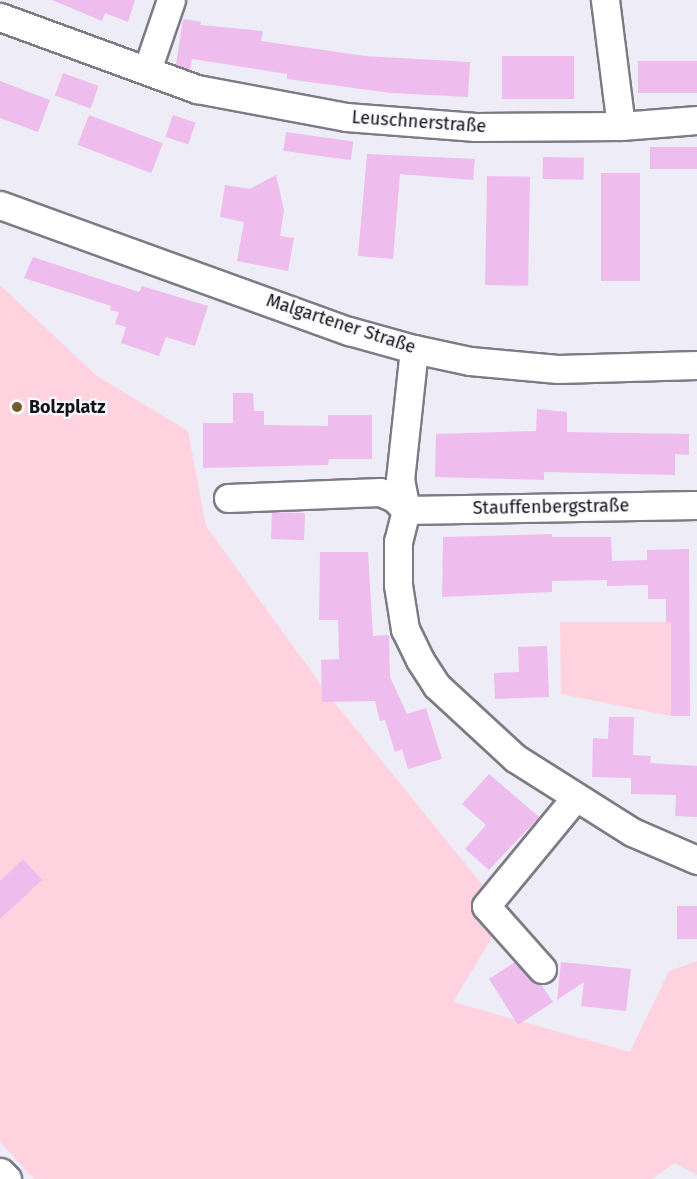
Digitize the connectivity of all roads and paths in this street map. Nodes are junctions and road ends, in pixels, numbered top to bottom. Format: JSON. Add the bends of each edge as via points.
{"nodes":[{"id":1,"x":171,"y":0,"type":"edge"},
{"id":2,"x":605,"y":0,"type":"edge"},
{"id":3,"x":0,"y":16,"type":"edge"},
{"id":4,"x":147,"y":70,"type":"junction"},
{"id":5,"x":697,"y":120,"type":"edge"},
{"id":6,"x":621,"y":126,"type":"junction"},
{"id":7,"x":0,"y":205,"type":"edge"},
{"id":8,"x":414,"y":349,"type":"junction"},
{"id":9,"x":697,"y":365,"type":"edge"},
{"id":10,"x":228,"y":498,"type":"dead end"},
{"id":11,"x":697,"y":505,"type":"edge"},
{"id":12,"x":406,"y":510,"type":"junction"},
{"id":13,"x":575,"y":798,"type":"junction"},
{"id":14,"x":697,"y":860,"type":"edge"},
{"id":15,"x":542,"y":969,"type":"dead end"},
{"id":16,"x":0,"y":1172,"type":"edge"},
{"id":17,"x":7,"y":1179,"type":"edge"}],
"edges":[{"from":1,"to":4,"type":"street"},
{"from":2,"to":6,"type":"street"},
{"from":3,"to":4,"type":"street","name":"Leuschnerstraße"},
{"from":4,"to":6,"type":"street","name":"Leuschnerstraße","via":[[197,89],[346,117],[476,127]]},
{"from":5,"to":6,"type":"street","name":"Leuschnerstraße"},
{"from":7,"to":8,"type":"street","name":"Malgartener Straße","via":[[349,331]]},
{"from":8,"to":9,"type":"street","name":"Malgartener Straße","via":[[470,361],[558,369]]},
{"from":8,"to":12,"type":"street","via":[[400,479]]},
{"from":10,"to":12,"type":"street","via":[[380,492],[394,498]]},
{"from":11,"to":12,"type":"street","name":"Stauffenbergstraße"},
{"from":12,"to":13,"type":"street","via":[[398,541],[398,585],[405,629],[420,660],[437,686],[507,751]]},
{"from":13,"to":14,"type":"street","via":[[632,832]]},
{"from":13,"to":15,"type":"street","via":[[486,906]]},
{"from":16,"to":17,"type":"street"}]}
